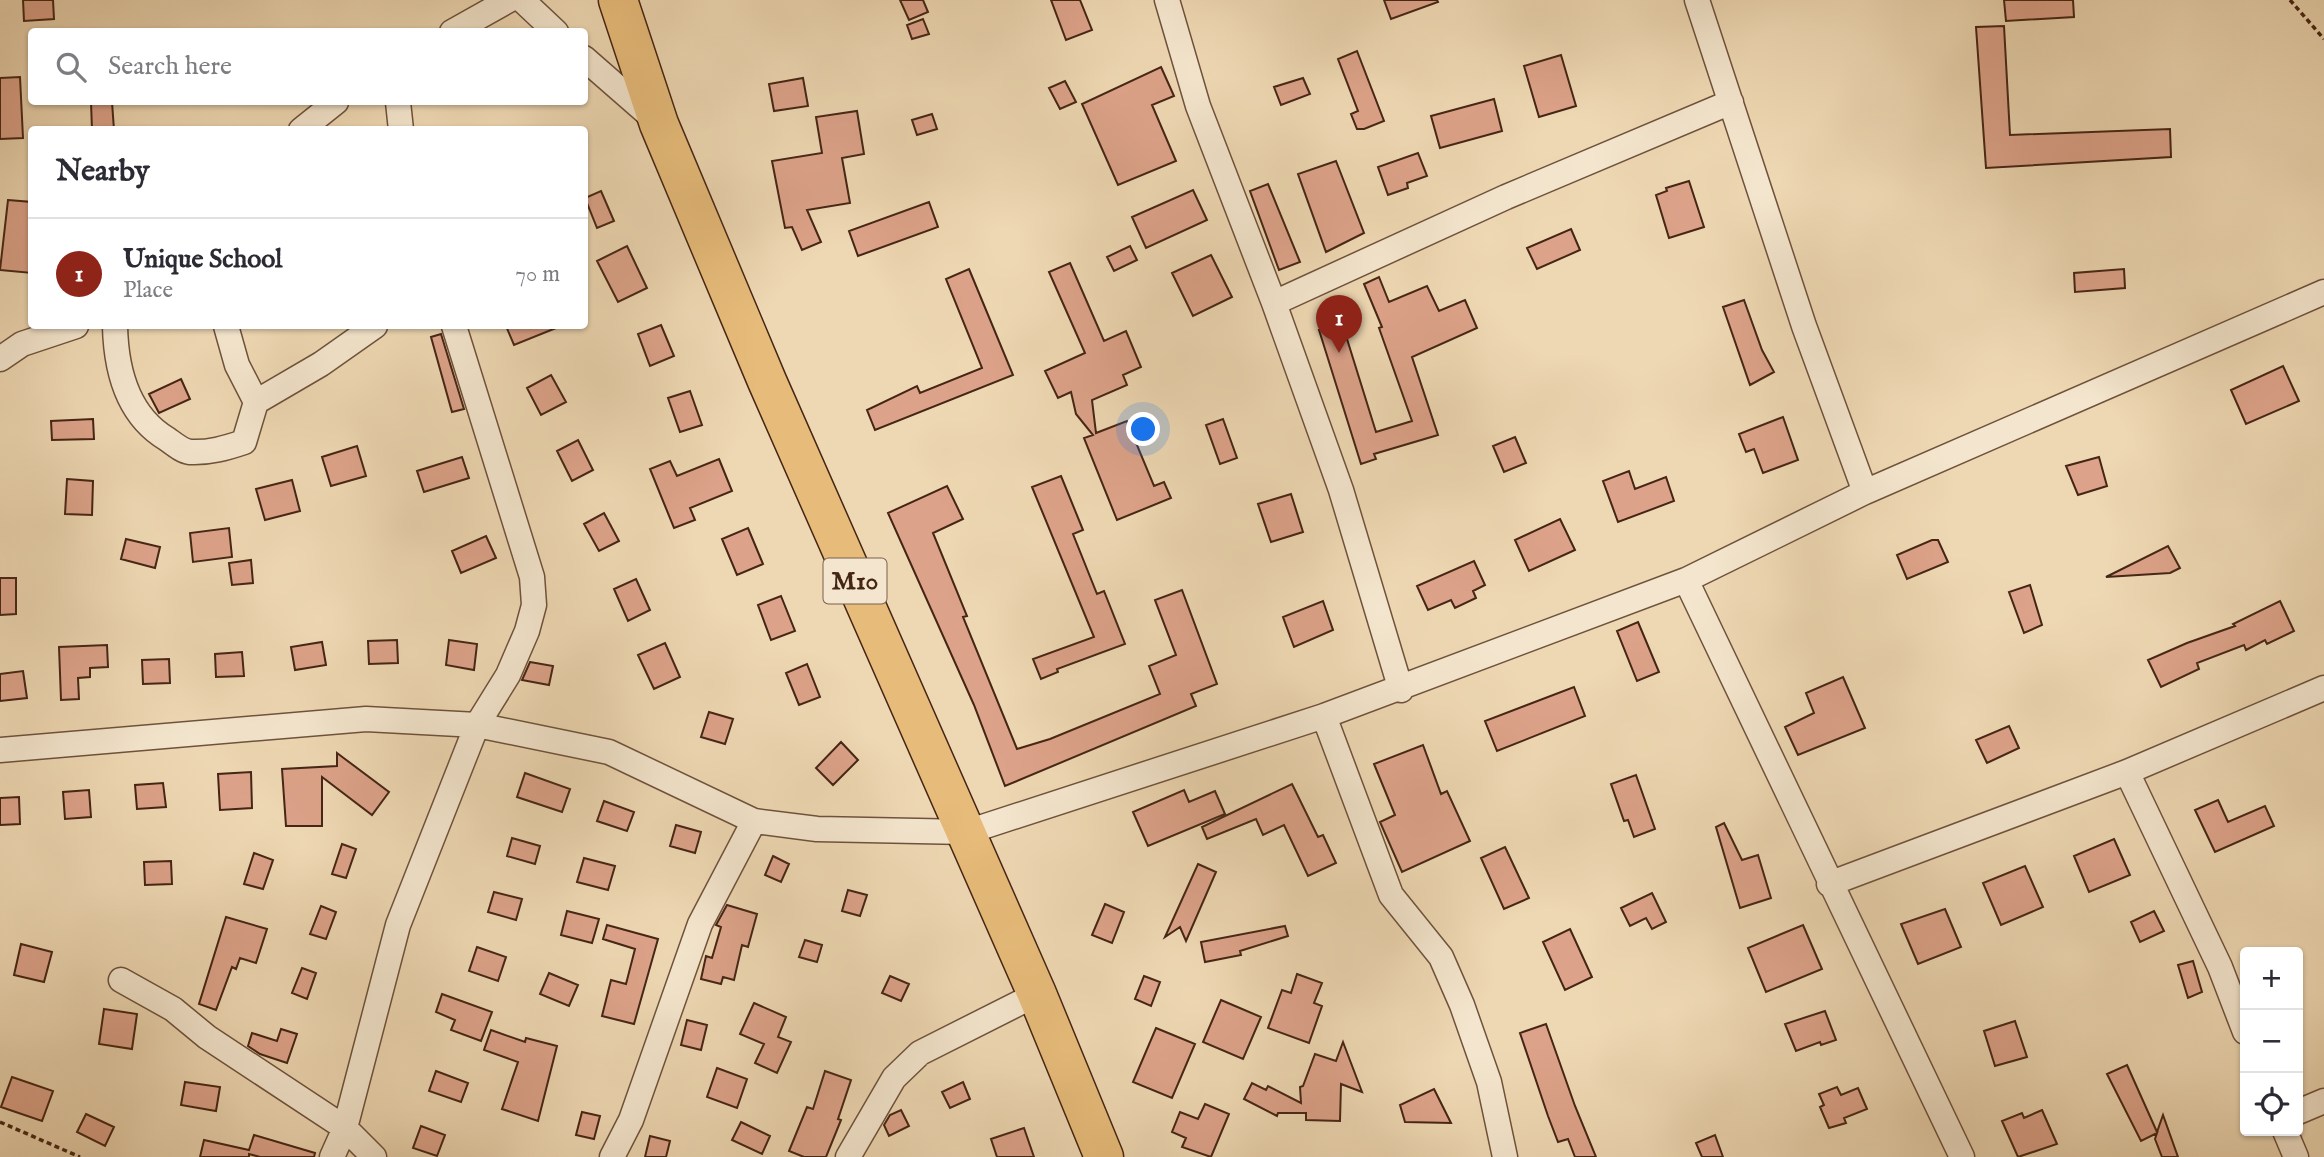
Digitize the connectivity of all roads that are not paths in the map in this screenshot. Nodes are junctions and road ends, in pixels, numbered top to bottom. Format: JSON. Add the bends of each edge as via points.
{"nodes":[{"id":1,"x":509,"y":0,"type":"edge"},
{"id":2,"x":522,"y":0,"type":"edge"},
{"id":3,"x":618,"y":0,"type":"edge"},
{"id":4,"x":1167,"y":0,"type":"edge"},
{"id":5,"x":1698,"y":0,"type":"edge"},
{"id":6,"x":459,"y":28,"type":"edge"},
{"id":7,"x":552,"y":28,"type":"edge"},
{"id":8,"x":588,"y":63,"type":"edge"},
{"id":9,"x":1731,"y":102,"type":"junction"},
{"id":10,"x":332,"y":105,"type":"edge"},
{"id":11,"x":398,"y":105,"type":"edge"},
{"id":12,"x":659,"y":124,"type":"junction"},
{"id":13,"x":306,"y":126,"type":"edge"},
{"id":14,"x":401,"y":126,"type":"edge"},
{"id":15,"x":2324,"y":292,"type":"edge"},
{"id":16,"x":1275,"y":303,"type":"junction"},
{"id":17,"x":67,"y":329,"type":"edge"},
{"id":18,"x":115,"y":329,"type":"edge"},
{"id":19,"x":227,"y":329,"type":"edge"},
{"id":20,"x":371,"y":329,"type":"edge"},
{"id":21,"x":455,"y":329,"type":"edge"},
{"id":22,"x":0,"y":359,"type":"edge"},
{"id":23,"x":256,"y":402,"type":"junction"},
{"id":24,"x":1865,"y":492,"type":"junction"},
{"id":25,"x":1686,"y":580,"type":"junction"},
{"id":26,"x":2324,"y":688,"type":"edge"},
{"id":27,"x":1401,"y":690,"type":"junction"},
{"id":28,"x":1324,"y":716,"type":"junction"},
{"id":29,"x":477,"y":725,"type":"junction"},
{"id":30,"x":0,"y":750,"type":"edge"},
{"id":31,"x":2127,"y":772,"type":"junction"},
{"id":32,"x":754,"y":821,"type":"junction"},
{"id":33,"x":967,"y":832,"type":"junction"},
{"id":34,"x":1829,"y":884,"type":"junction"},
{"id":35,"x":121,"y":980,"type":"dead end"},
{"id":36,"x":1037,"y":994,"type":"junction"},
{"id":37,"x":2240,"y":1019,"type":"edge"},
{"id":38,"x":2324,"y":1101,"type":"edge"},
{"id":39,"x":2303,"y":1110,"type":"edge"},
{"id":40,"x":345,"y":1128,"type":"junction"},
{"id":41,"x":2287,"y":1136,"type":"edge"},
{"id":42,"x":332,"y":1157,"type":"edge"},
{"id":43,"x":374,"y":1157,"type":"edge"},
{"id":44,"x":612,"y":1157,"type":"edge"},
{"id":45,"x":848,"y":1157,"type":"edge"},
{"id":46,"x":1104,"y":1157,"type":"edge"},
{"id":47,"x":1505,"y":1157,"type":"edge"},
{"id":48,"x":1962,"y":1157,"type":"edge"},
{"id":49,"x":2296,"y":1157,"type":"edge"}],
"edges":[{"from":1,"to":6,"type":"street"},
{"from":2,"to":7,"type":"street"},
{"from":3,"to":12,"type":"main road","number":"M10"},
{"from":4,"to":16,"type":"street","via":[[1198,106]]},
{"from":5,"to":9,"type":"street"},
{"from":8,"to":12,"type":"street"},
{"from":9,"to":16,"type":"street","via":[[1506,197]]},
{"from":9,"to":24,"type":"street","via":[[1804,326]]},
{"from":10,"to":13,"type":"street"},
{"from":11,"to":14,"type":"street"},
{"from":12,"to":33,"type":"main road","number":"M10"},
{"from":15,"to":24,"type":"street"},
{"from":16,"to":27,"type":"street","via":[[1341,490]]},
{"from":17,"to":22,"type":"street","via":[[22,344]]},
{"from":18,"to":23,"type":"street","via":[[116,358],[130,402],[152,430],[187,452],[220,450],[244,442]]},
{"from":19,"to":23,"type":"street","via":[[237,365]]},
{"from":20,"to":23,"type":"street"},
{"from":21,"to":29,"type":"street","via":[[532,577],[534,605],[508,675]]},
{"from":24,"to":25,"type":"street"},
{"from":25,"to":27,"type":"street"},
{"from":25,"to":34,"type":"street"},
{"from":26,"to":31,"type":"street"},
{"from":27,"to":28,"type":"street"},
{"from":28,"to":33,"type":"street"},
{"from":28,"to":47,"type":"street","via":[[1391,895],[1441,957],[1461,1005],[1489,1082]]},
{"from":29,"to":30,"type":"street","via":[[366,719]]},
{"from":29,"to":32,"type":"street","via":[[610,752]]},
{"from":29,"to":40,"type":"street","via":[[398,925]]},
{"from":31,"to":34,"type":"street"},
{"from":31,"to":37,"type":"street"},
{"from":32,"to":33,"type":"street","via":[[817,829]]},
{"from":32,"to":44,"type":"street","via":[[700,924],[636,1107]]},
{"from":33,"to":36,"type":"main road","number":"M10"},
{"from":34,"to":48,"type":"street"},
{"from":35,"to":40,"type":"street","via":[[173,1009],[207,1037]]},
{"from":36,"to":45,"type":"street","via":[[920,1052],[894,1078]]},
{"from":36,"to":46,"type":"main road","number":"M10"},
{"from":38,"to":39,"type":"street"},
{"from":40,"to":42,"type":"street"},
{"from":40,"to":43,"type":"street"},
{"from":41,"to":49,"type":"street"}]}
